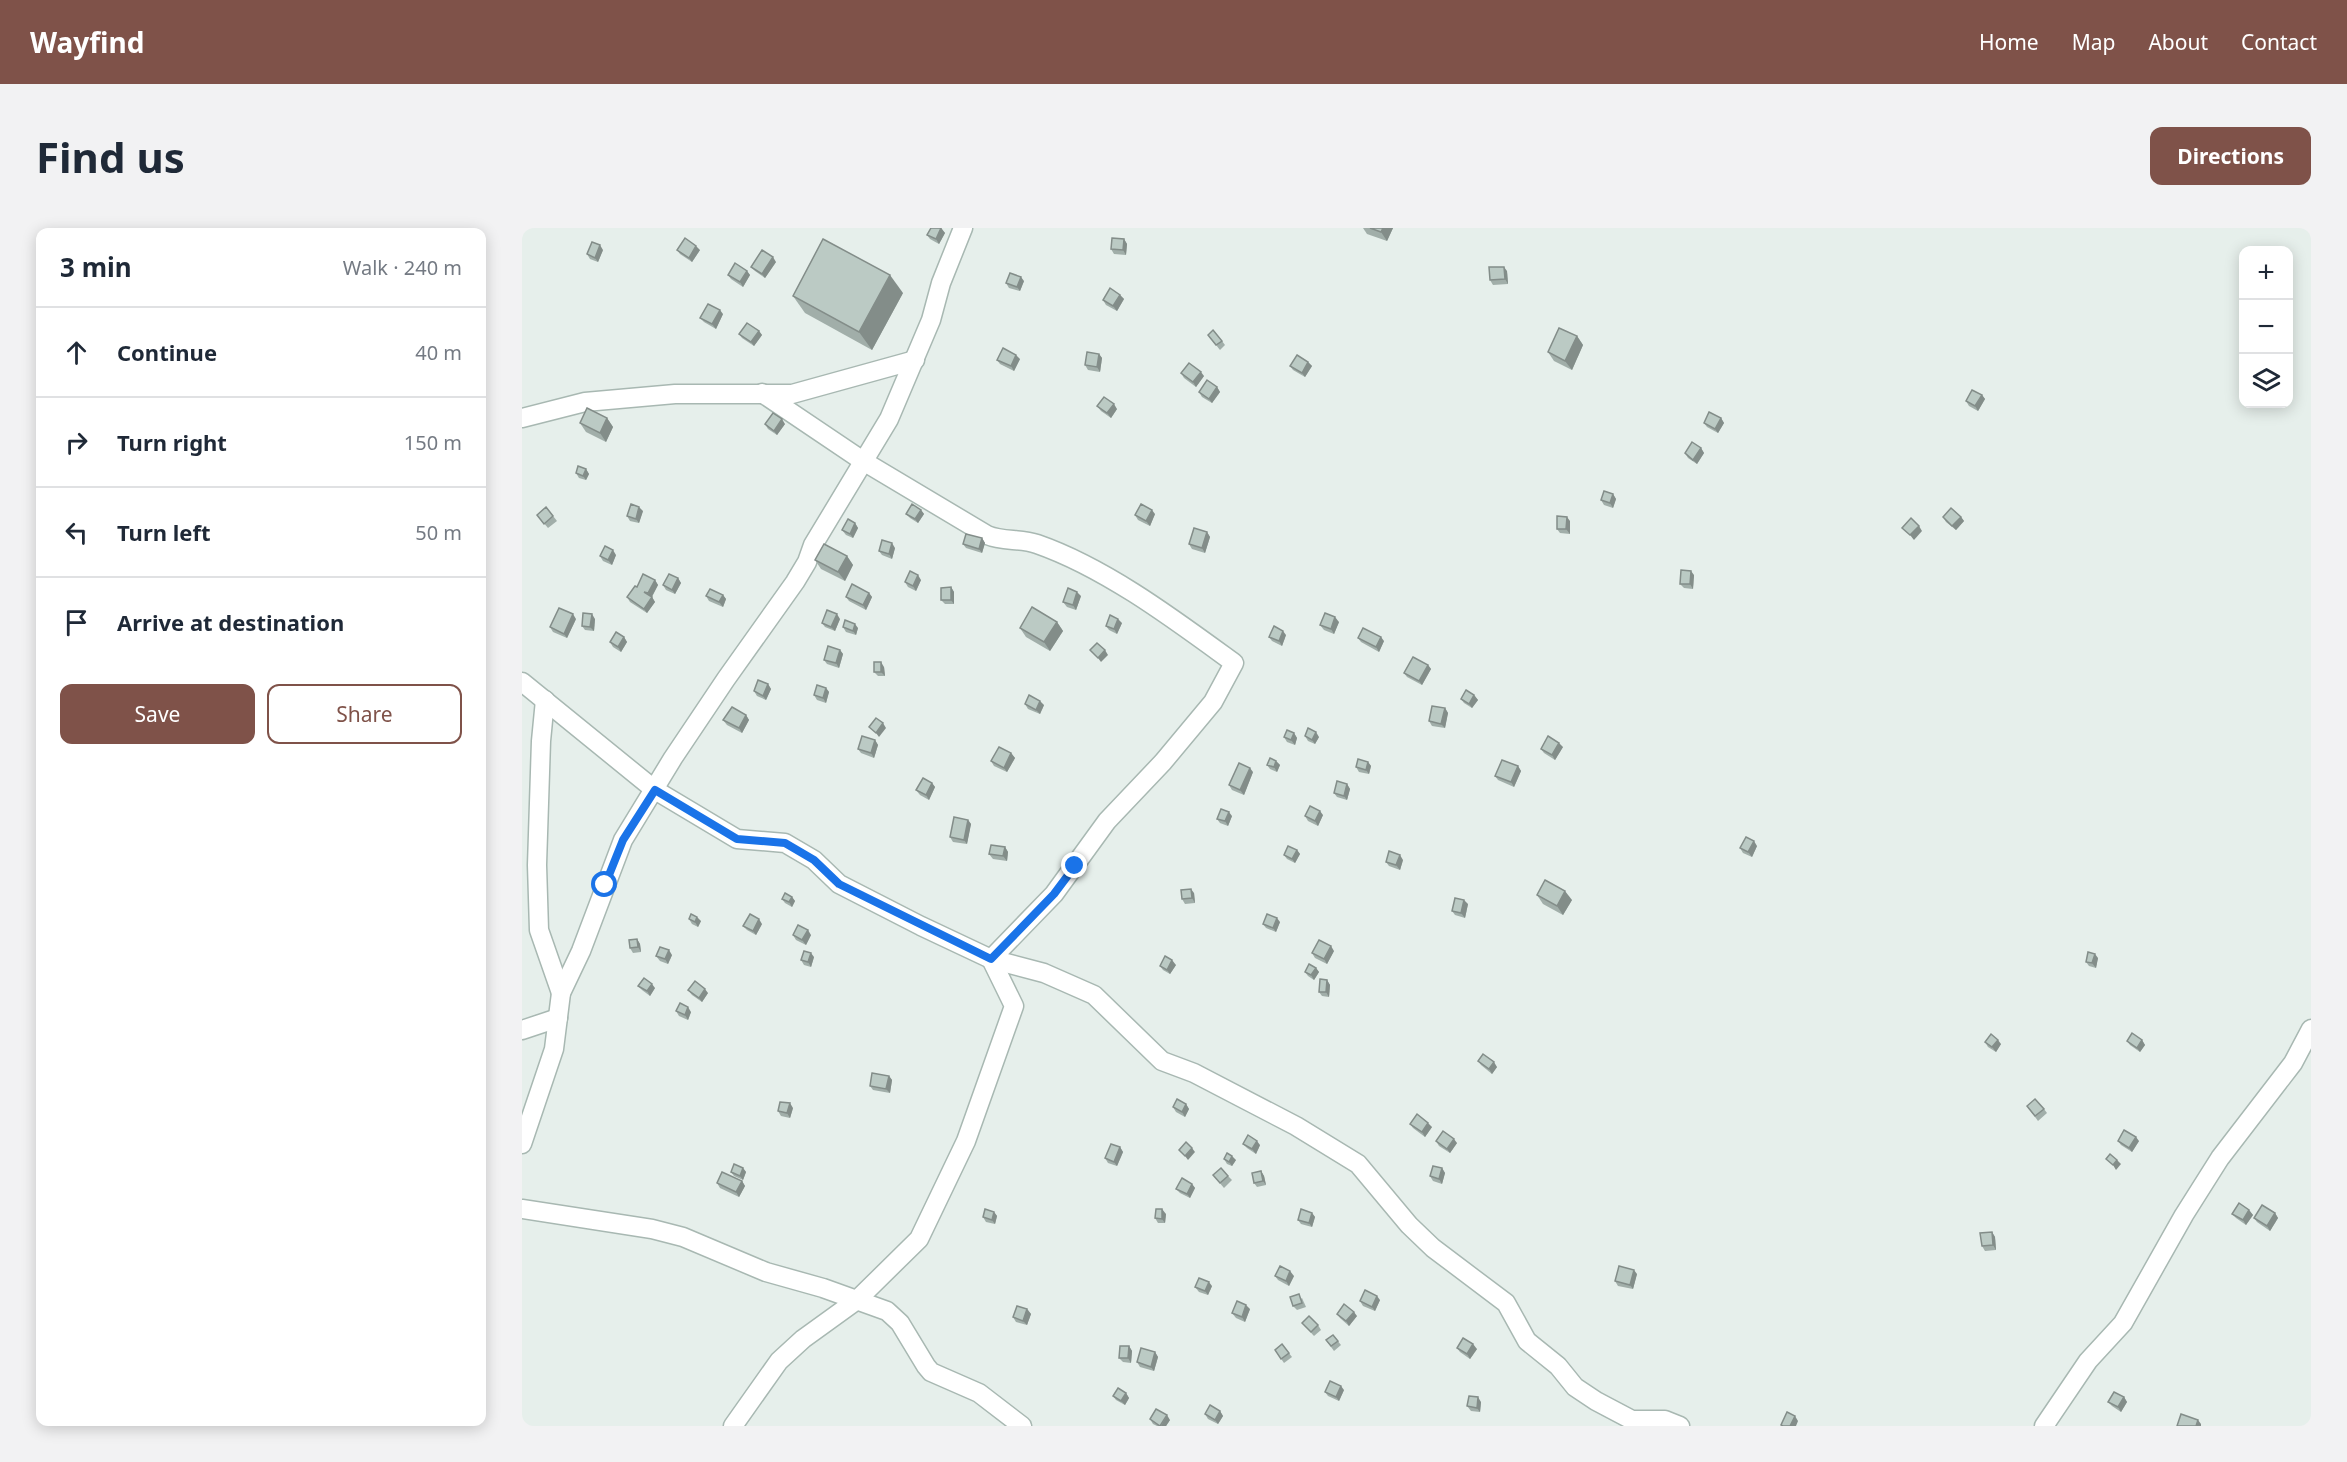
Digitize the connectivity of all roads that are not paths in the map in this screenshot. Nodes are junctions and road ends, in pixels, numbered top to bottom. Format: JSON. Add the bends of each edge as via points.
{"nodes":[{"id":1,"x":963,"y":228,"type":"edge"},
{"id":2,"x":915,"y":360,"type":"junction"},
{"id":3,"x":762,"y":393,"type":"junction"},
{"id":4,"x":522,"y":418,"type":"edge"},
{"id":5,"x":863,"y":461,"type":"junction"},
{"id":6,"x":522,"y":682,"type":"edge"},
{"id":7,"x":545,"y":700,"type":"junction"},
{"id":8,"x":655,"y":790,"type":"junction"},
{"id":9,"x":991,"y":959,"type":"junction"},
{"id":10,"x":561,"y":993,"type":"junction"},
{"id":11,"x":558,"y":1018,"type":"junction"},
{"id":12,"x":2311,"y":1029,"type":"edge"},
{"id":13,"x":522,"y":1030,"type":"edge"},
{"id":14,"x":522,"y":1144,"type":"edge"},
{"id":15,"x":522,"y":1209,"type":"edge"},
{"id":16,"x":857,"y":1300,"type":"junction"},
{"id":17,"x":733,"y":1426,"type":"edge"},
{"id":18,"x":1022,"y":1426,"type":"edge"},
{"id":19,"x":1680,"y":1426,"type":"edge"},
{"id":20,"x":2044,"y":1426,"type":"edge"}],
"edges":[{"from":1,"to":2,"type":"street"},
{"from":2,"to":3,"type":"street","via":[[792,394]]},
{"from":2,"to":5,"type":"street","via":[[889,419]]},
{"from":3,"to":4,"type":"street","via":[[675,394],[585,402]]},
{"from":3,"to":5,"type":"street"},
{"from":5,"to":8,"type":"street","via":[[795,582],[726,679]]},
{"from":5,"to":9,"type":"street","via":[[987,535],[1035,543],[1100,573],[1192,631],[1234,663],[1213,702],[1107,821],[1054,894]]},
{"from":6,"to":7,"type":"street"},
{"from":7,"to":8,"type":"street"},
{"from":7,"to":10,"type":"street","via":[[537,865],[539,930]]},
{"from":8,"to":9,"type":"street","via":[[737,839],[791,846],[814,860],[839,884]]},
{"from":8,"to":10,"type":"street","via":[[623,840]]},
{"from":9,"to":16,"type":"street","via":[[1014,1006],[966,1141],[919,1239]]},
{"from":9,"to":19,"type":"street","via":[[1044,973],[1094,995],[1162,1061],[1244,1098],[1358,1164],[1433,1248],[1506,1303],[1527,1341],[1558,1366],[1575,1387],[1632,1420],[1665,1420]]},
{"from":10,"to":11,"type":"street"},
{"from":11,"to":13,"type":"street"},
{"from":11,"to":14,"type":"street","via":[[554,1049]]},
{"from":12,"to":20,"type":"street","via":[[2293,1063],[2220,1158],[2123,1323],[2088,1361]]},
{"from":15,"to":16,"type":"street","via":[[683,1237],[766,1272]]},
{"from":16,"to":17,"type":"street","via":[[803,1339],[779,1362]]},
{"from":16,"to":18,"type":"street","via":[[887,1311],[900,1323],[931,1372],[979,1393]]}]}
